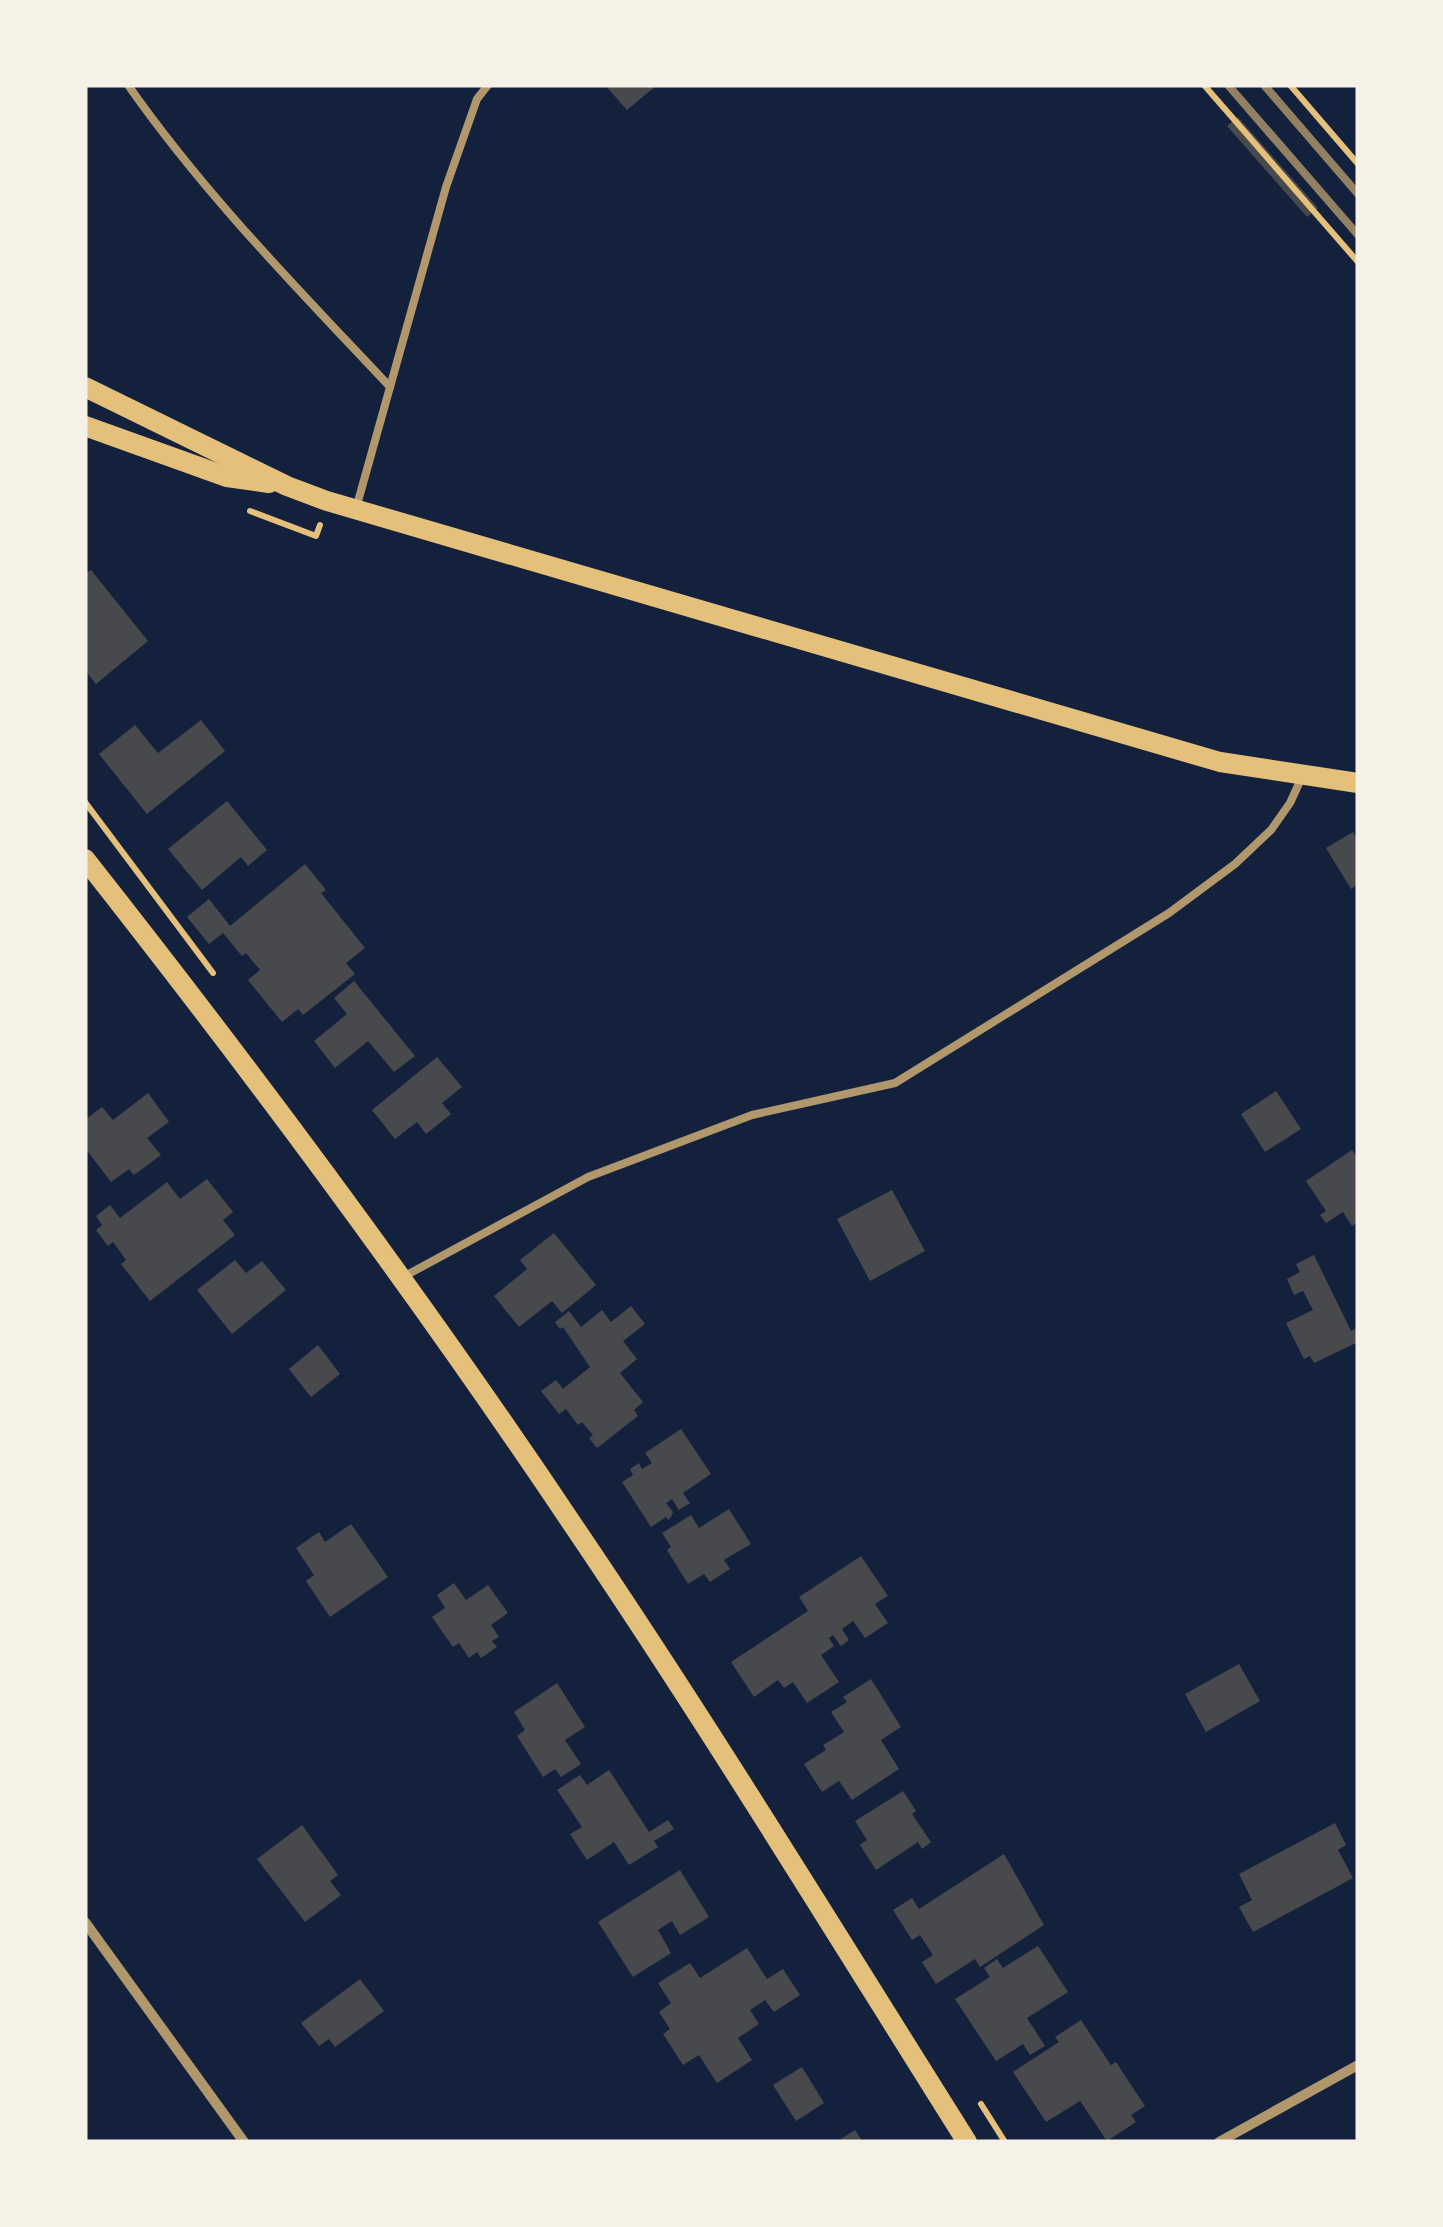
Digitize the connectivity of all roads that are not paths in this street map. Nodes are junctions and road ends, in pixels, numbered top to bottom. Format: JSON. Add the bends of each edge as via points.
{"nodes":[{"id":1,"x":128,"y":85,"type":"edge"},
{"id":2,"x":488,"y":85,"type":"edge"},
{"id":3,"x":85,"y":386,"type":"edge"},
{"id":4,"x":390,"y":388,"type":"junction"},
{"id":5,"x":85,"y":426,"type":"edge"},
{"id":6,"x":288,"y":486,"type":"junction"},
{"id":7,"x":356,"y":510,"type":"junction"},
{"id":8,"x":1302,"y":774,"type":"junction"},
{"id":9,"x":1358,"y":783,"type":"edge"},
{"id":10,"x":85,"y":859,"type":"edge"},
{"id":11,"x":401,"y":1278,"type":"junction"},
{"id":12,"x":85,"y":1922,"type":"edge"},
{"id":13,"x":1358,"y":2065,"type":"edge"},
{"id":14,"x":244,"y":2142,"type":"edge"},
{"id":15,"x":967,"y":2142,"type":"edge"},
{"id":16,"x":1218,"y":2142,"type":"edge"}],
"edges":[{"from":1,"to":4,"type":"lane","via":[[222,208]]},
{"from":2,"to":4,"type":"lane","via":[[446,187]]},
{"from":3,"to":6,"type":"main road"},
{"from":4,"to":7,"type":"lane"},
{"from":5,"to":6,"type":"main road","via":[[226,477]]},
{"from":6,"to":7,"type":"main road"},
{"from":7,"to":8,"type":"main road","via":[[1220,762]]},
{"from":8,"to":9,"type":"main road"},
{"from":8,"to":11,"type":"lane","via":[[1272,830],[1234,864],[1169,913],[895,1083],[752,1115],[588,1177]]},
{"from":10,"to":11,"type":"main road"},
{"from":11,"to":15,"type":"main road","via":[[577,1530]]},
{"from":12,"to":14,"type":"street"},
{"from":13,"to":16,"type":"street"}]}
